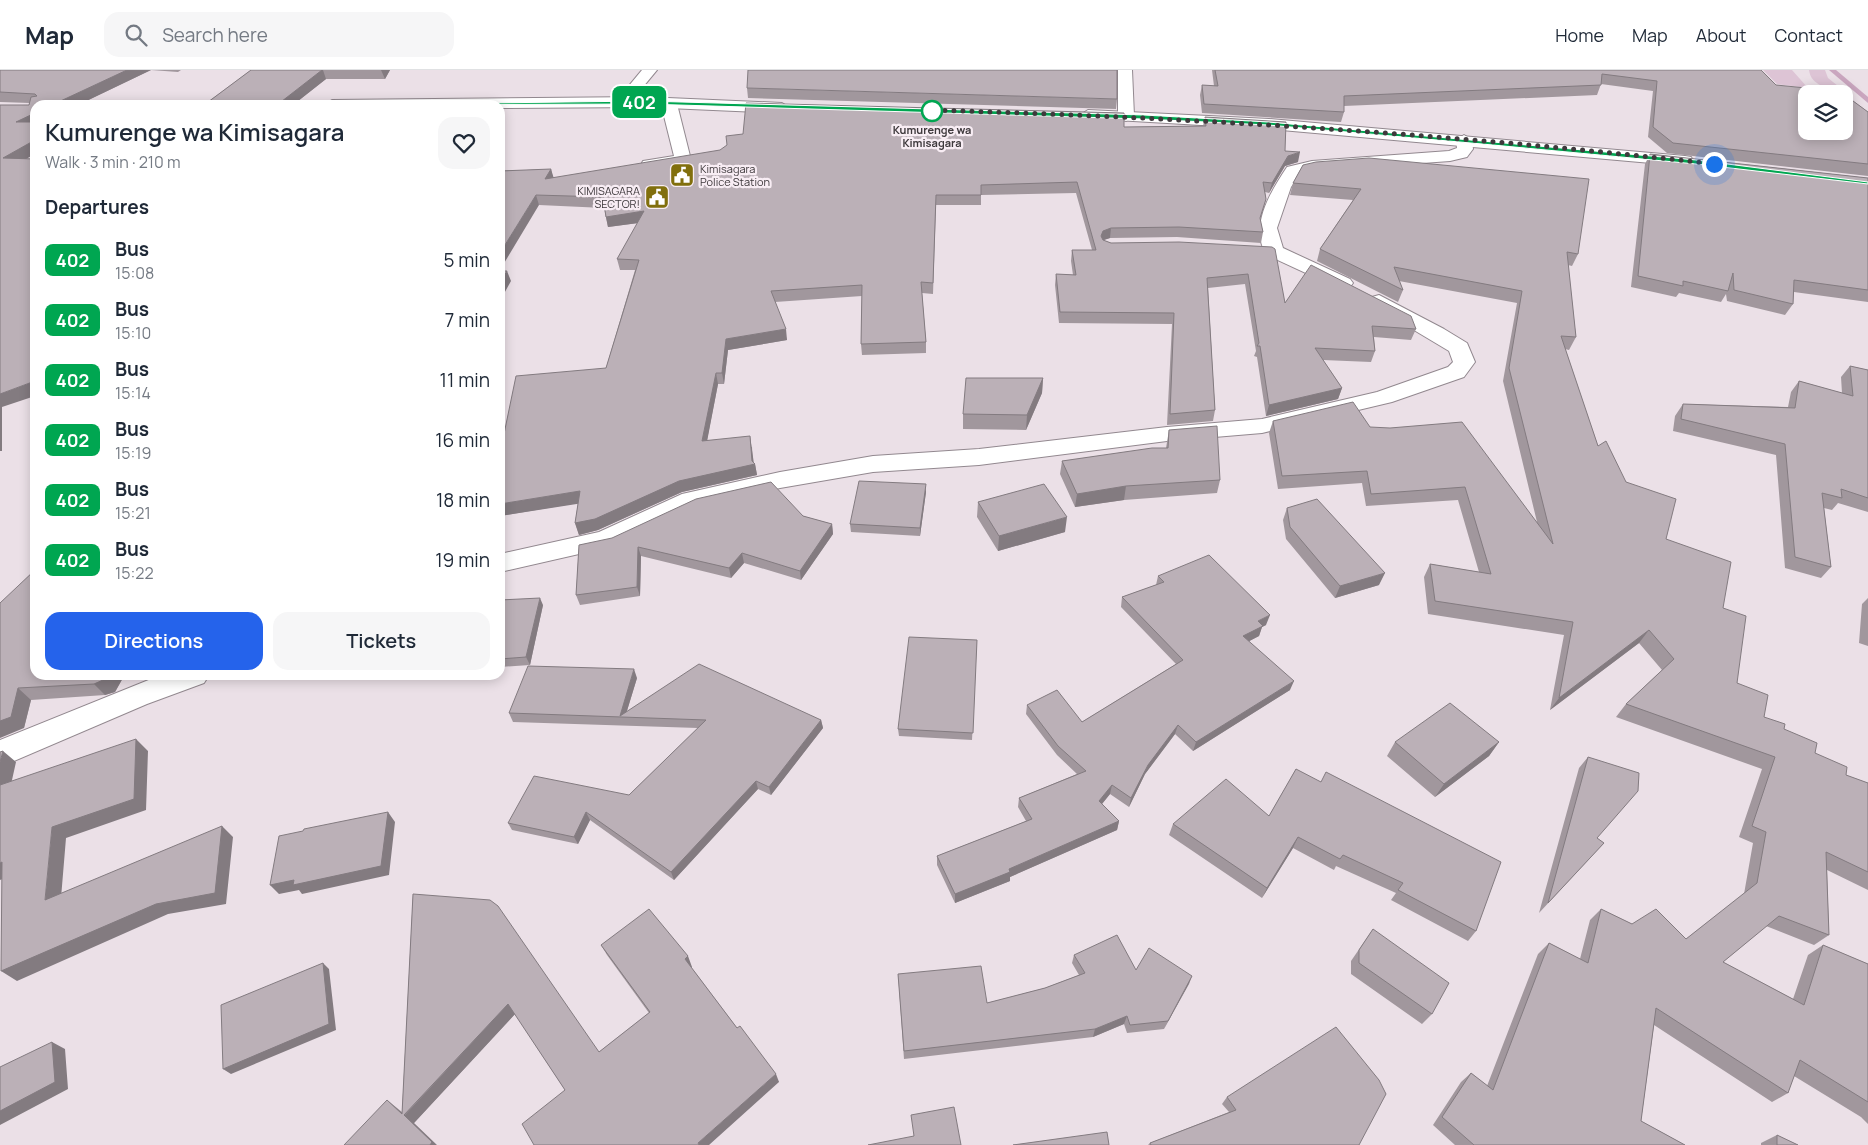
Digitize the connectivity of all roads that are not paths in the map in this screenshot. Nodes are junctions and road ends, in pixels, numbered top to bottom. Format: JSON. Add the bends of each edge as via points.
{"nodes":[{"id":1,"x":650,"y":70,"type":"edge"},
{"id":2,"x":1126,"y":70,"type":"edge"},
{"id":3,"x":623,"y":102,"type":"junction"},
{"id":4,"x":505,"y":103,"type":"edge"},
{"id":5,"x":670,"y":104,"type":"junction"},
{"id":6,"x":798,"y":108,"type":"edge"},
{"id":7,"x":1077,"y":115,"type":"edge"},
{"id":8,"x":1126,"y":116,"type":"junction"},
{"id":9,"x":1464,"y":140,"type":"junction"},
{"id":10,"x":1696,"y":162,"type":"edge"},
{"id":11,"x":630,"y":168,"type":"edge"},
{"id":12,"x":505,"y":562,"type":"edge"},
{"id":13,"x":180,"y":680,"type":"edge"},
{"id":14,"x":0,"y":754,"type":"edge"}],
"edges":[{"from":1,"to":3,"type":"street"},
{"from":2,"to":8,"type":"street"},
{"from":3,"to":4,"type":"street"},
{"from":3,"to":5,"type":"street"},
{"from":5,"to":6,"type":"street"},
{"from":5,"to":11,"type":"street","via":[[691,158]]},
{"from":7,"to":8,"type":"street"},
{"from":8,"to":9,"type":"street"},
{"from":9,"to":10,"type":"street"},
{"from":9,"to":12,"type":"street","via":[[1461,153],[1450,156],[1312,166],[1293,172],[1282,187],[1268,228],[1265,250],[1338,280],[1437,333],[1458,348],[1464,362],[1456,372],[1384,397],[1262,426],[979,457],[874,464],[780,480],[690,500],[605,540]]},
{"from":13,"to":14,"type":"street"}]}
